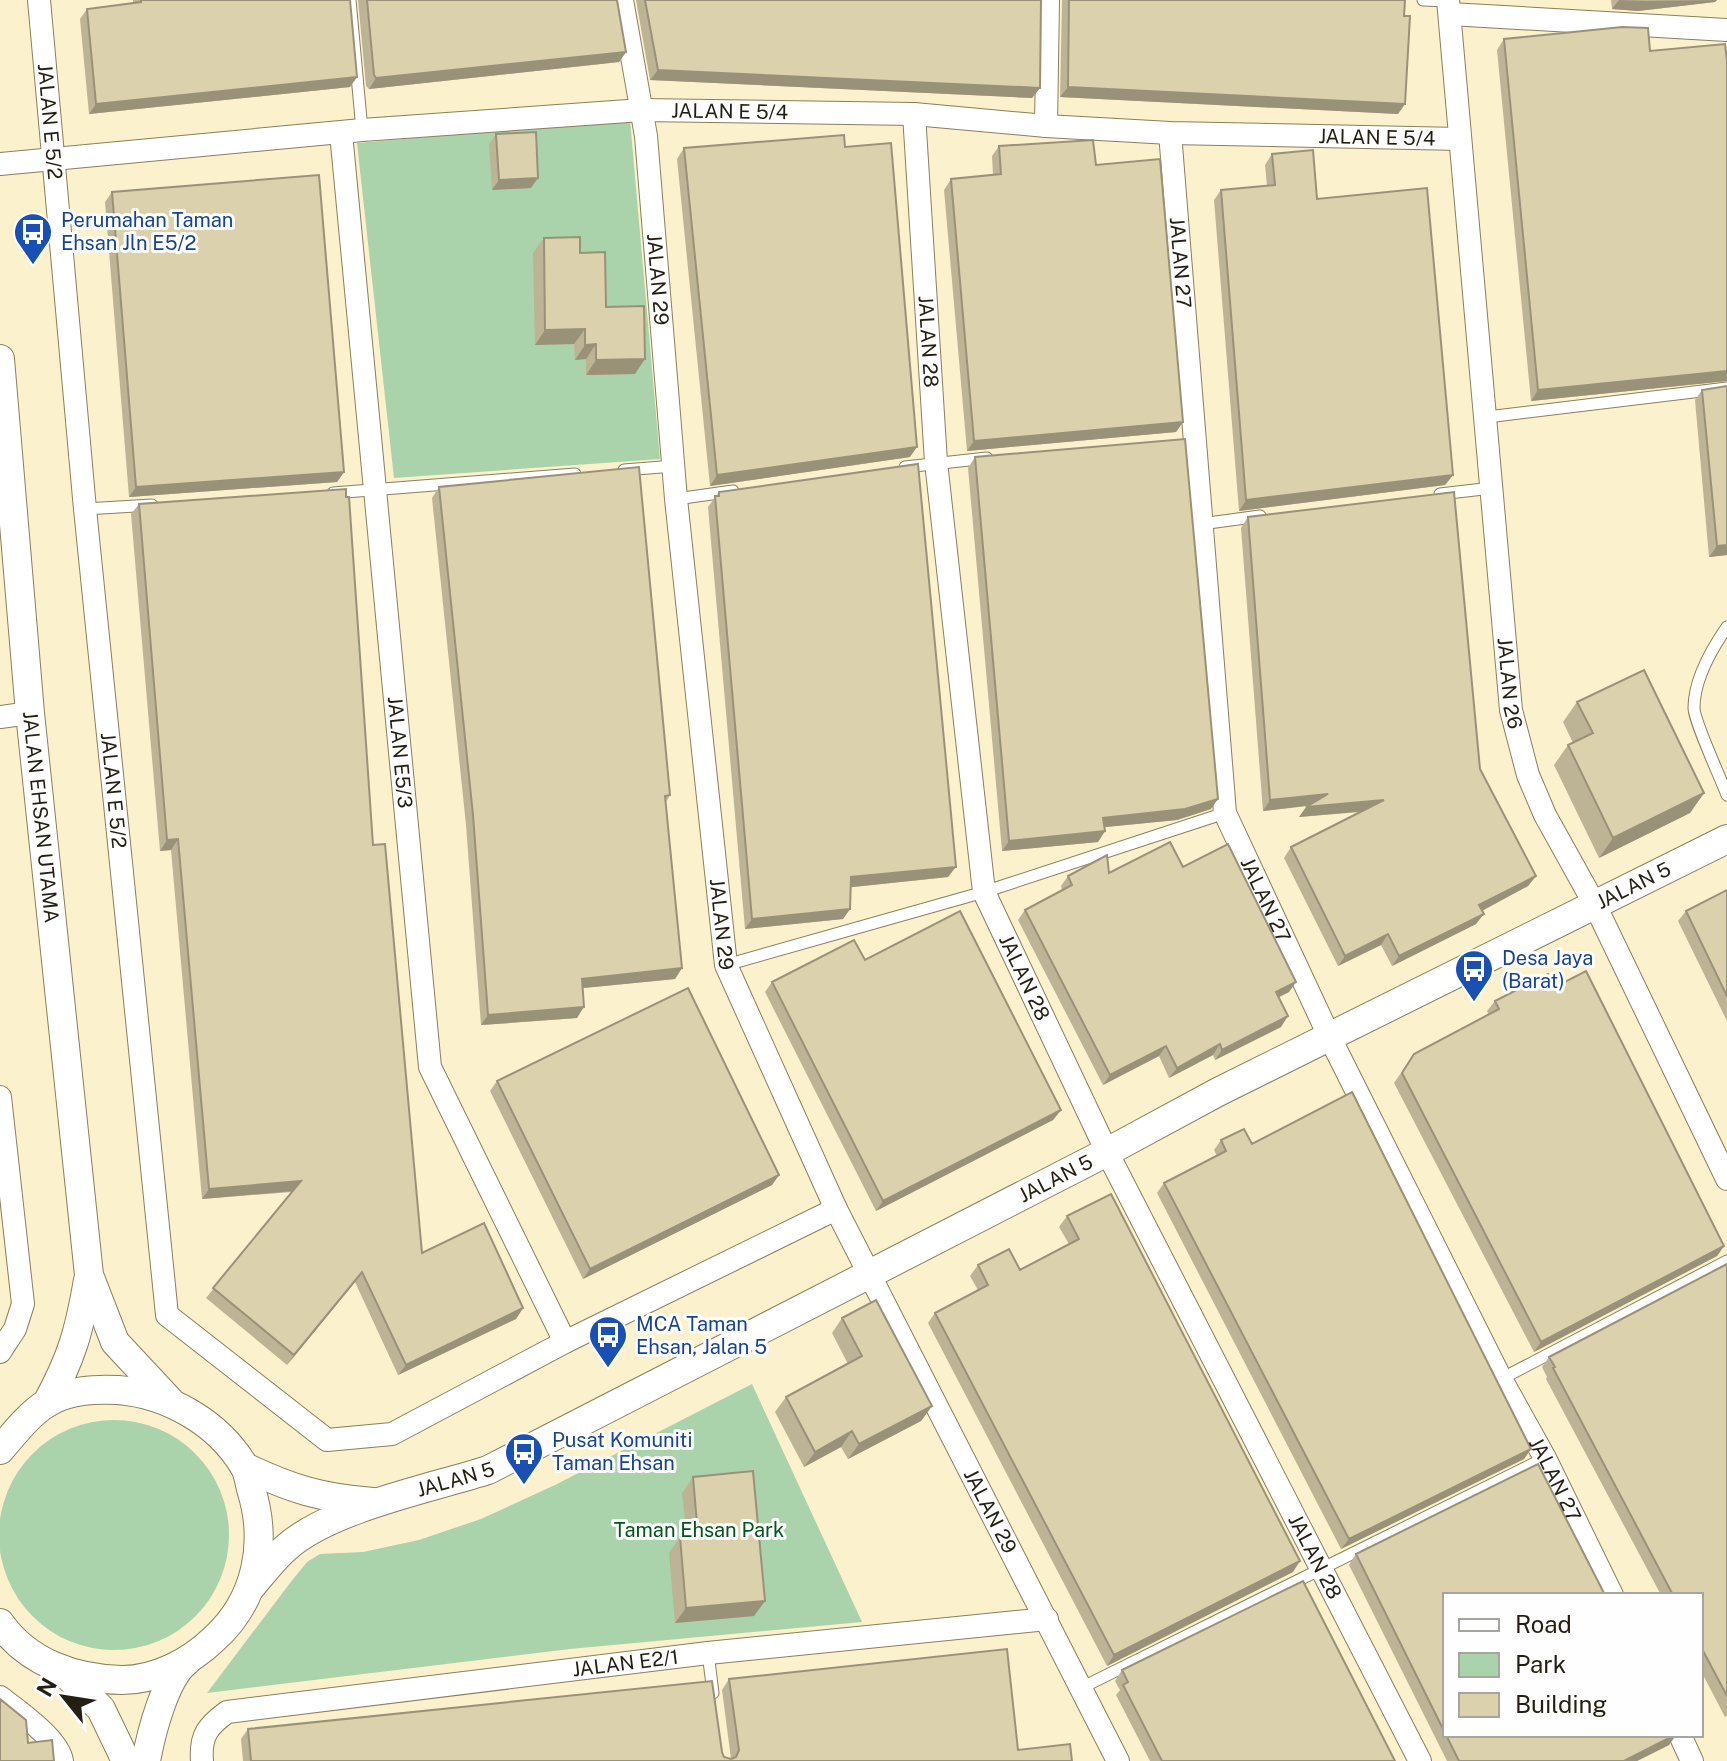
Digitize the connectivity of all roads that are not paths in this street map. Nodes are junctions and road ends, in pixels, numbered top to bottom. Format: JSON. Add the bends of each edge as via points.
{"nodes":[{"id":1,"x":39,"y":0,"type":"edge"},
{"id":2,"x":350,"y":0,"type":"edge"},
{"id":3,"x":622,"y":0,"type":"edge"},
{"id":4,"x":1048,"y":0,"type":"edge"},
{"id":5,"x":1423,"y":0,"type":"edge"},
{"id":6,"x":1449,"y":5,"type":"edge"},
{"id":7,"x":1727,"y":30,"type":"edge"},
{"id":8,"x":642,"y":110,"type":"junction"},
{"id":9,"x":914,"y":114,"type":"junction"},
{"id":10,"x":1046,"y":126,"type":"junction"},
{"id":11,"x":351,"y":131,"type":"junction"},
{"id":12,"x":1170,"y":133,"type":"junction"},
{"id":13,"x":1460,"y":139,"type":"junction"},
{"id":14,"x":54,"y":158,"type":"junction"},
{"id":15,"x":0,"y":164,"type":"edge"},
{"id":16,"x":0,"y":359,"type":"edge"},
{"id":17,"x":1727,"y":388,"type":"edge"},
{"id":18,"x":1487,"y":417,"type":"junction"},
{"id":19,"x":997,"y":457,"type":"edge"},
{"id":20,"x":936,"y":462,"type":"junction"},
{"id":21,"x":674,"y":466,"type":"junction"},
{"id":22,"x":890,"y":469,"type":"edge"},
{"id":23,"x":611,"y":471,"type":"edge"},
{"id":24,"x":595,"y":472,"type":"edge"},
{"id":25,"x":753,"y":488,"type":"edge"},
{"id":26,"x":1492,"y":488,"type":"junction"},
{"id":27,"x":374,"y":490,"type":"junction"},
{"id":28,"x":313,"y":494,"type":"edge"},
{"id":29,"x":1431,"y":496,"type":"edge"},
{"id":30,"x":676,"y":499,"type":"junction"},
{"id":31,"x":161,"y":504,"type":"edge"},
{"id":32,"x":85,"y":509,"type":"junction"},
{"id":33,"x":1278,"y":514,"type":"edge"},
{"id":34,"x":1201,"y":524,"type":"junction"},
{"id":35,"x":1727,"y":627,"type":"edge"},
{"id":36,"x":30,"y":713,"type":"junction"},
{"id":37,"x":0,"y":717,"type":"edge"},
{"id":38,"x":1727,"y":795,"type":"edge"},
{"id":39,"x":1225,"y":813,"type":"junction"},
{"id":40,"x":1727,"y":839,"type":"edge"},
{"id":41,"x":984,"y":892,"type":"junction"},
{"id":42,"x":1595,"y":905,"type":"junction"},
{"id":43,"x":726,"y":965,"type":"junction"},
{"id":44,"x":1330,"y":1038,"type":"junction"},
{"id":45,"x":0,"y":1097,"type":"edge"},
{"id":46,"x":1721,"y":1150,"type":"edge"},
{"id":47,"x":1107,"y":1152,"type":"junction"},
{"id":48,"x":1727,"y":1179,"type":"edge"},
{"id":49,"x":836,"y":1209,"type":"junction"},
{"id":50,"x":1727,"y":1261,"type":"edge"},
{"id":51,"x":869,"y":1274,"type":"junction"},
{"id":52,"x":89,"y":1275,"type":"junction"},
{"id":53,"x":565,"y":1342,"type":"junction"},
{"id":54,"x":0,"y":1352,"type":"edge"},
{"id":55,"x":1501,"y":1379,"type":"junction"},
{"id":56,"x":170,"y":1401,"type":"junction"},
{"id":57,"x":47,"y":1403,"type":"junction"},
{"id":58,"x":0,"y":1450,"type":"edge"},
{"id":59,"x":1545,"y":1458,"type":"junction"},
{"id":60,"x":245,"y":1467,"type":"junction"},
{"id":61,"x":377,"y":1503,"type":"junction"},
{"id":62,"x":1323,"y":1569,"type":"junction"},
{"id":63,"x":250,"y":1588,"type":"junction"},
{"id":64,"x":1611,"y":1593,"type":"edge"},
{"id":65,"x":1047,"y":1619,"type":"junction"},
{"id":66,"x":0,"y":1623,"type":"edge"},
{"id":67,"x":201,"y":1652,"type":"junction"},
{"id":68,"x":708,"y":1653,"type":"junction"},
{"id":69,"x":61,"y":1670,"type":"junction"},
{"id":70,"x":1081,"y":1688,"type":"junction"},
{"id":71,"x":0,"y":1697,"type":"edge"},
{"id":72,"x":714,"y":1699,"type":"edge"},
{"id":73,"x":1681,"y":1737,"type":"edge"},
{"id":74,"x":62,"y":1761,"type":"edge"},
{"id":75,"x":126,"y":1761,"type":"edge"},
{"id":76,"x":146,"y":1761,"type":"edge"},
{"id":77,"x":202,"y":1761,"type":"edge"},
{"id":78,"x":1118,"y":1761,"type":"edge"},
{"id":79,"x":1420,"y":1761,"type":"edge"},
{"id":80,"x":1692,"y":1761,"type":"edge"}],
"edges":[{"from":1,"to":14,"type":"street","name":"JALAN E 5/2"},
{"from":2,"to":11,"type":"lane"},
{"from":3,"to":8,"type":"street","name":"JALAN 29"},
{"from":4,"to":10,"type":"street"},
{"from":5,"to":6,"type":"lane"},
{"from":6,"to":7,"type":"street"},
{"from":6,"to":13,"type":"street","name":"JALAN 26"},
{"from":8,"to":9,"type":"street","name":"JALAN E 5/4"},
{"from":8,"to":11,"type":"street","name":"JALAN E 5/4"},
{"from":8,"to":21,"type":"street","name":"JALAN 29"},
{"from":9,"to":10,"type":"street","name":"JALAN E 5/4"},
{"from":9,"to":20,"type":"street","name":"JALAN 28"},
{"from":10,"to":12,"type":"street","name":"JALAN E 5/4"},
{"from":11,"to":14,"type":"street","name":"JALAN E 5/4"},
{"from":11,"to":27,"type":"street","name":"JALAN E5/3"},
{"from":12,"to":13,"type":"street","name":"JALAN E 5/4"},
{"from":12,"to":34,"type":"street","name":"JALAN 27","via":[[1187,440]]},
{"from":13,"to":18,"type":"street","name":"JALAN 26"},
{"from":14,"to":15,"type":"street","name":"JALAN E 5/4"},
{"from":14,"to":32,"type":"street","name":"JALAN E 5/2"},
{"from":16,"to":36,"type":"street","name":"JALAN EHSAN UTAMA"},
{"from":17,"to":18,"type":"lane"},
{"from":18,"to":26,"type":"street","name":"JALAN 26"},
{"from":19,"to":20,"type":"lane"},
{"from":20,"to":22,"type":"lane"},
{"from":20,"to":41,"type":"street","name":"JALAN 28"},
{"from":21,"to":23,"type":"lane"},
{"from":21,"to":30,"type":"street","name":"JALAN 29"},
{"from":24,"to":27,"type":"lane"},
{"from":25,"to":30,"type":"lane"},
{"from":26,"to":29,"type":"lane"},
{"from":26,"to":42,"type":"street","name":"JALAN 26","via":[[1506,676],[1518,737],[1545,815]]},
{"from":27,"to":28,"type":"lane"},
{"from":27,"to":53,"type":"street","name":"JALAN E5/3","via":[[430,1067]]},
{"from":30,"to":43,"type":"street","name":"JALAN 29"},
{"from":31,"to":32,"type":"lane"},
{"from":32,"to":53,"type":"street","name":"JALAN E 5/2","via":[[167,1315],[327,1440],[392,1434]]},
{"from":33,"to":34,"type":"lane"},
{"from":34,"to":39,"type":"street","name":"JALAN 27"},
{"from":35,"to":38,"type":"lane","via":[[1701,673],[1694,710]]},
{"from":36,"to":37,"type":"street"},
{"from":36,"to":52,"type":"street","name":"JALAN EHSAN UTAMA"},
{"from":39,"to":41,"type":"lane"},
{"from":39,"to":44,"type":"street","name":"JALAN 27"},
{"from":40,"to":42,"type":"street","name":"JALAN 5"},
{"from":41,"to":43,"type":"lane"},
{"from":41,"to":47,"type":"street","name":"JALAN 28"},
{"from":42,"to":44,"type":"street","name":"JALAN 5"},
{"from":42,"to":46,"type":"street","name":"JALAN 26"},
{"from":43,"to":49,"type":"street","name":"JALAN 29"},
{"from":44,"to":47,"type":"street","name":"JALAN 5"},
{"from":44,"to":55,"type":"street","name":"JALAN 27"},
{"from":45,"to":54,"type":"street","via":[[23,1304]]},
{"from":46,"to":48,"type":"street","name":"JALAN 26"},
{"from":47,"to":51,"type":"street","name":"JALAN 5"},
{"from":47,"to":62,"type":"street","name":"JALAN 28"},
{"from":49,"to":51,"type":"street","name":"JALAN 29"},
{"from":49,"to":53,"type":"street"},
{"from":50,"to":55,"type":"lane"},
{"from":51,"to":61,"type":"street","name":"JALAN 5","via":[[488,1470]]},
{"from":51,"to":65,"type":"street","name":"JALAN 29"},
{"from":52,"to":56,"type":"street","name":"JALAN EHSAN UTAMA","via":[[115,1342]]},
{"from":52,"to":57,"type":"street","name":"JALAN EHSAN UTAMA","via":[[79,1333]]},
{"from":55,"to":59,"type":"street","name":"JALAN 27"},
{"from":56,"to":57,"type":"street","via":[[134,1391],[96,1389]]},
{"from":56,"to":60,"type":"street","via":[[199,1419]]},
{"from":57,"to":58,"type":"street"},
{"from":59,"to":62,"type":"lane"},
{"from":59,"to":64,"type":"street","name":"JALAN 27"},
{"from":60,"to":61,"type":"street","name":"JALAN 5","via":[[314,1495]]},
{"from":60,"to":63,"type":"street","via":[[259,1523]]},
{"from":61,"to":63,"type":"street","name":"JALAN 5","via":[[289,1545]]},
{"from":62,"to":70,"type":"lane"},
{"from":62,"to":79,"type":"street","name":"JALAN 28"},
{"from":63,"to":67,"type":"street","via":[[236,1617]]},
{"from":65,"to":68,"type":"street","name":"JALAN E2/1"},
{"from":65,"to":70,"type":"street","name":"JALAN 29"},
{"from":66,"to":69,"type":"street","via":[[39,1660]]},
{"from":67,"to":69,"type":"street","via":[[169,1670],[133,1680],[96,1679]]},
{"from":67,"to":76,"type":"street","via":[[179,1667],[156,1717]]},
{"from":68,"to":72,"type":"lane"},
{"from":68,"to":77,"type":"street","name":"JALAN E2/1","via":[[227,1712],[208,1726]]},
{"from":69,"to":75,"type":"street","via":[[101,1709]]},
{"from":70,"to":78,"type":"street","name":"JALAN 29"},
{"from":71,"to":74,"type":"street","via":[[41,1730]]},
{"from":73,"to":80,"type":"street"}]}
